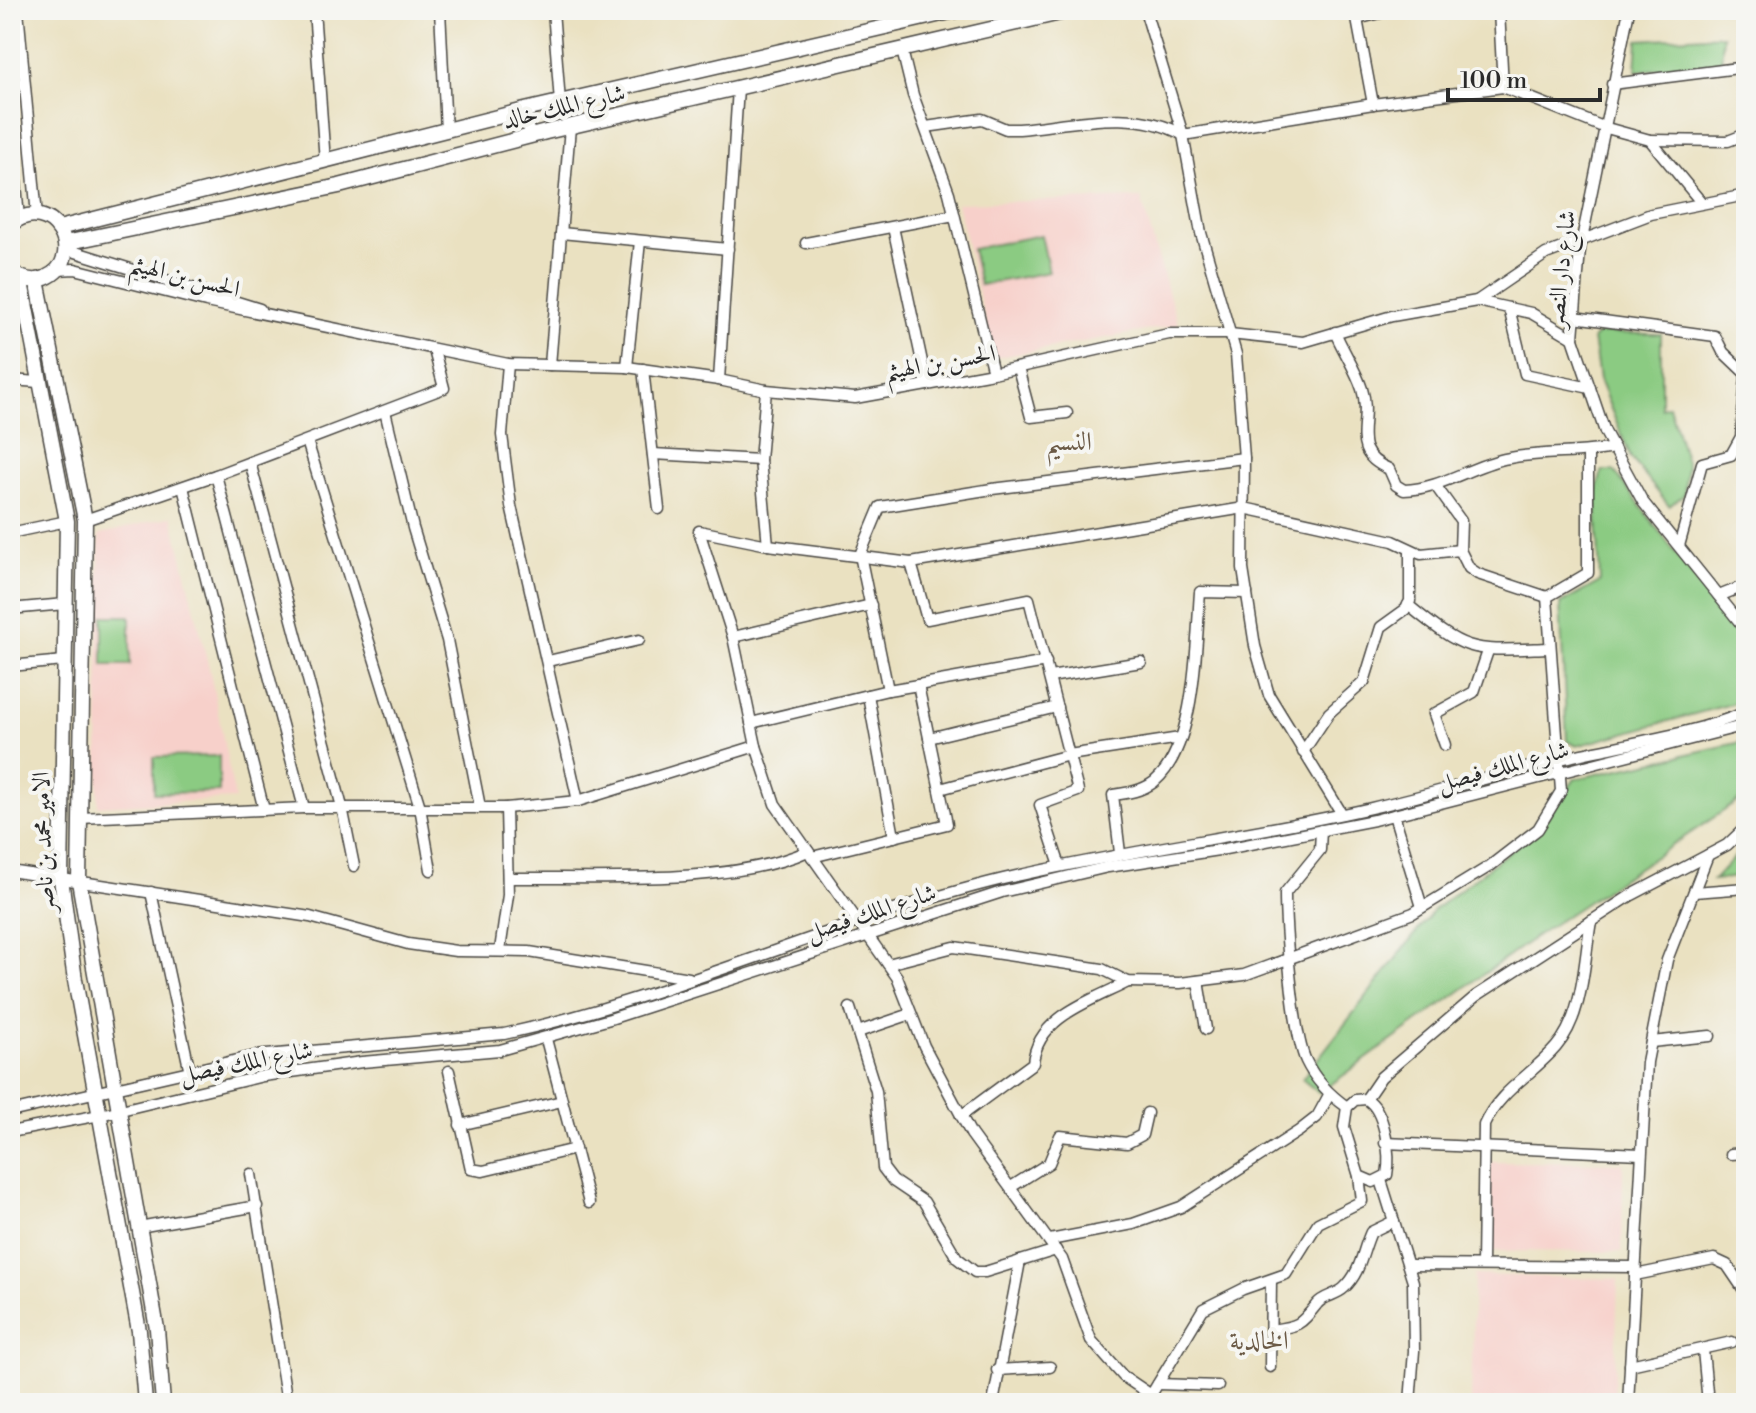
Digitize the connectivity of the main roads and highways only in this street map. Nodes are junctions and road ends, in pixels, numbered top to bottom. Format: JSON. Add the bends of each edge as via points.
{"nodes":[{"id":1,"x":959,"y":10,"type":"edge"},
{"id":2,"x":1073,"y":10,"type":"edge"},
{"id":3,"x":911,"y":15,"type":"edge"},
{"id":4,"x":14,"y":222,"type":"edge"},
{"id":5,"x":59,"y":228,"type":"junction"},
{"id":6,"x":65,"y":246,"type":"junction"},
{"id":7,"x":15,"y":274,"type":"edge"},
{"id":8,"x":37,"y":280,"type":"junction"},
{"id":9,"x":145,"y":1403,"type":"edge"},
{"id":10,"x":163,"y":1403,"type":"edge"}],
"edges":[{"from":1,"to":3,"type":"main road","name":"شارع الملك خالد"},
{"from":2,"to":6,"type":"main road","name":"شارع الملك خالد","via":[[530,136],[339,186]]},
{"from":3,"to":5,"type":"main road","name":"شارع الملك خالد"},
{"from":4,"to":5,"type":"main road","via":[[37,216]]},
{"from":5,"to":6,"type":"main road"},
{"from":6,"to":8,"type":"main road","via":[[57,270]]},
{"from":7,"to":8,"type":"main road"},
{"from":7,"to":9,"type":"main road","name":"الامير محمد بن ناصر","via":[[67,521],[61,879],[139,1331]]},
{"from":8,"to":10,"type":"main road","name":"الامير محمد بن ناصر","via":[[85,520],[79,881],[157,1329]]}]}
